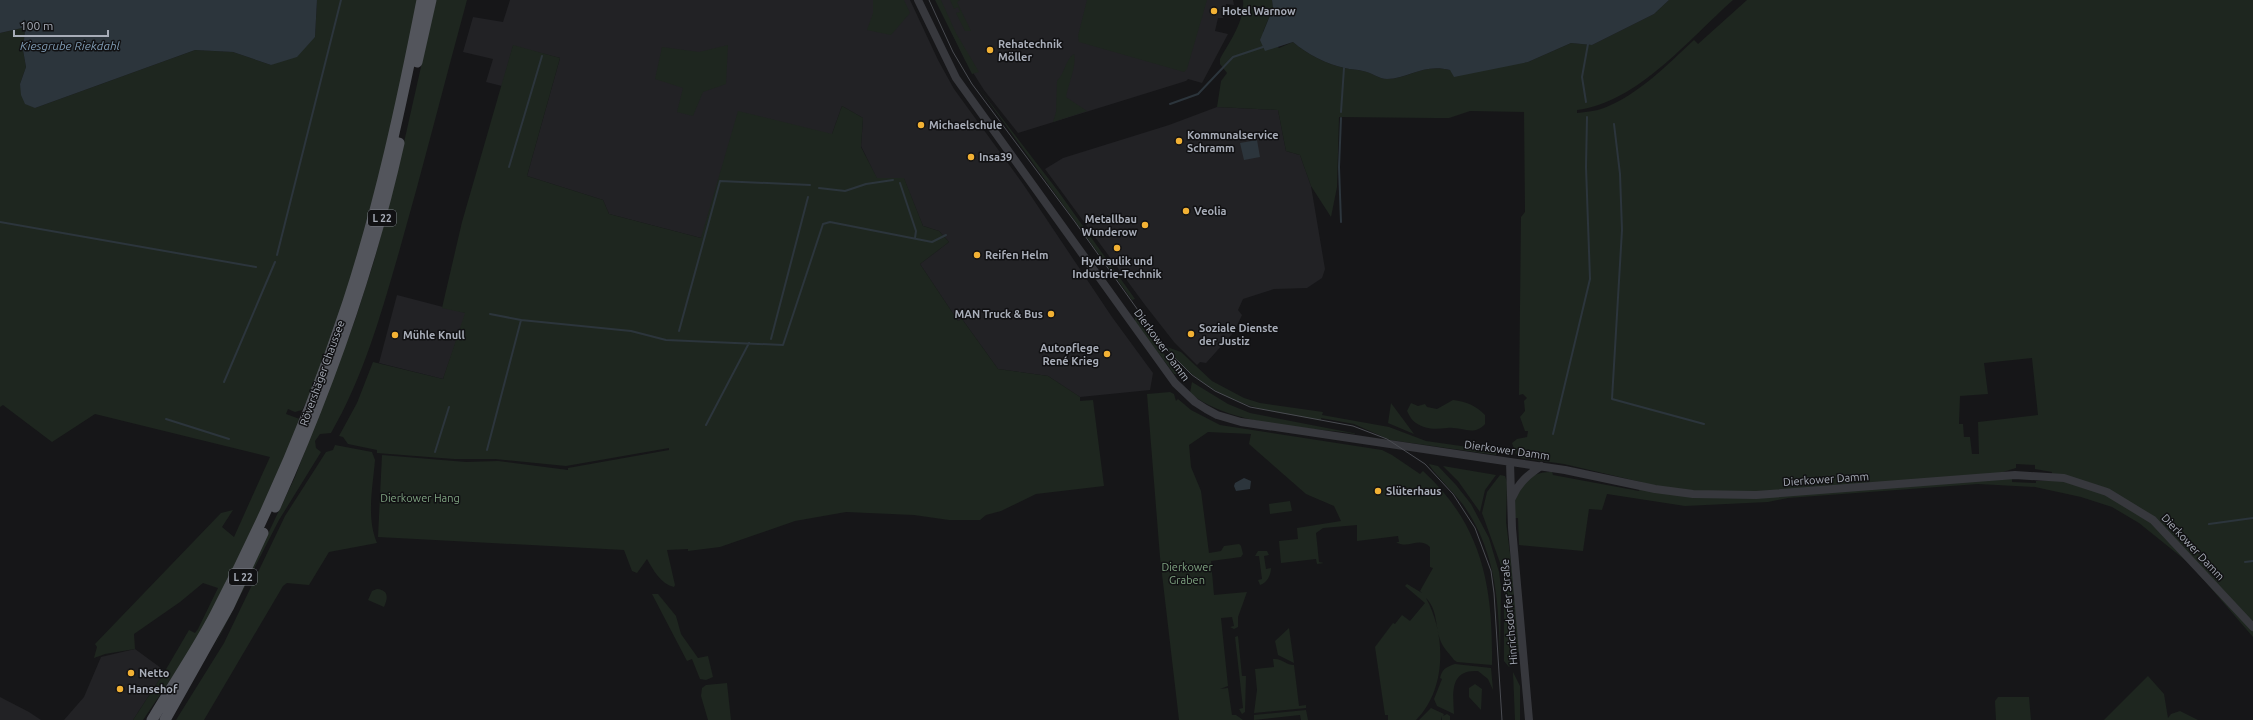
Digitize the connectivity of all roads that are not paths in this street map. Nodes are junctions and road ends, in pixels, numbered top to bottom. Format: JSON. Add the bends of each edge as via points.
{"nodes":[{"id":1,"x":422,"y":0,"type":"edge"},
{"id":2,"x":431,"y":0,"type":"edge"},
{"id":3,"x":918,"y":0,"type":"edge"},
{"id":4,"x":1510,"y":462,"type":"junction"},
{"id":5,"x":1541,"y":466,"type":"junction"},
{"id":6,"x":1511,"y":502,"type":"junction"},
{"id":7,"x":2253,"y":627,"type":"edge"},
{"id":8,"x":152,"y":720,"type":"edge"},
{"id":9,"x":165,"y":720,"type":"edge"},
{"id":10,"x":1529,"y":720,"type":"edge"}],
"edges":[{"from":1,"to":8,"type":"main road","name":"Rövershäger Chaussee","number":"L 22","via":[[376,208],[348,302],[311,404],[259,525],[216,612]]},
{"from":2,"to":9,"type":"main road","name":"Rövershäger Chaussee","number":"L 22","via":[[384,210],[356,304],[318,406],[268,524],[229,606]]},
{"from":3,"to":4,"type":"street","name":"Dierkower Damm","via":[[956,78],[1169,374],[1194,402],[1217,415],[1241,422]]},
{"from":4,"to":5,"type":"street","name":"Dierkower Damm"},
{"from":4,"to":6,"type":"street","name":"Hinrichsdorfer Straße"},
{"from":5,"to":6,"type":"street","via":[[1527,475],[1518,486]]},
{"from":5,"to":7,"type":"street","name":"Dierkower Damm","via":[[1676,492],[1724,496],[2014,474],[2064,478],[2107,492],[2153,520]]},
{"from":6,"to":10,"type":"street","name":"Hinrichsdorfer Straße"}]}
